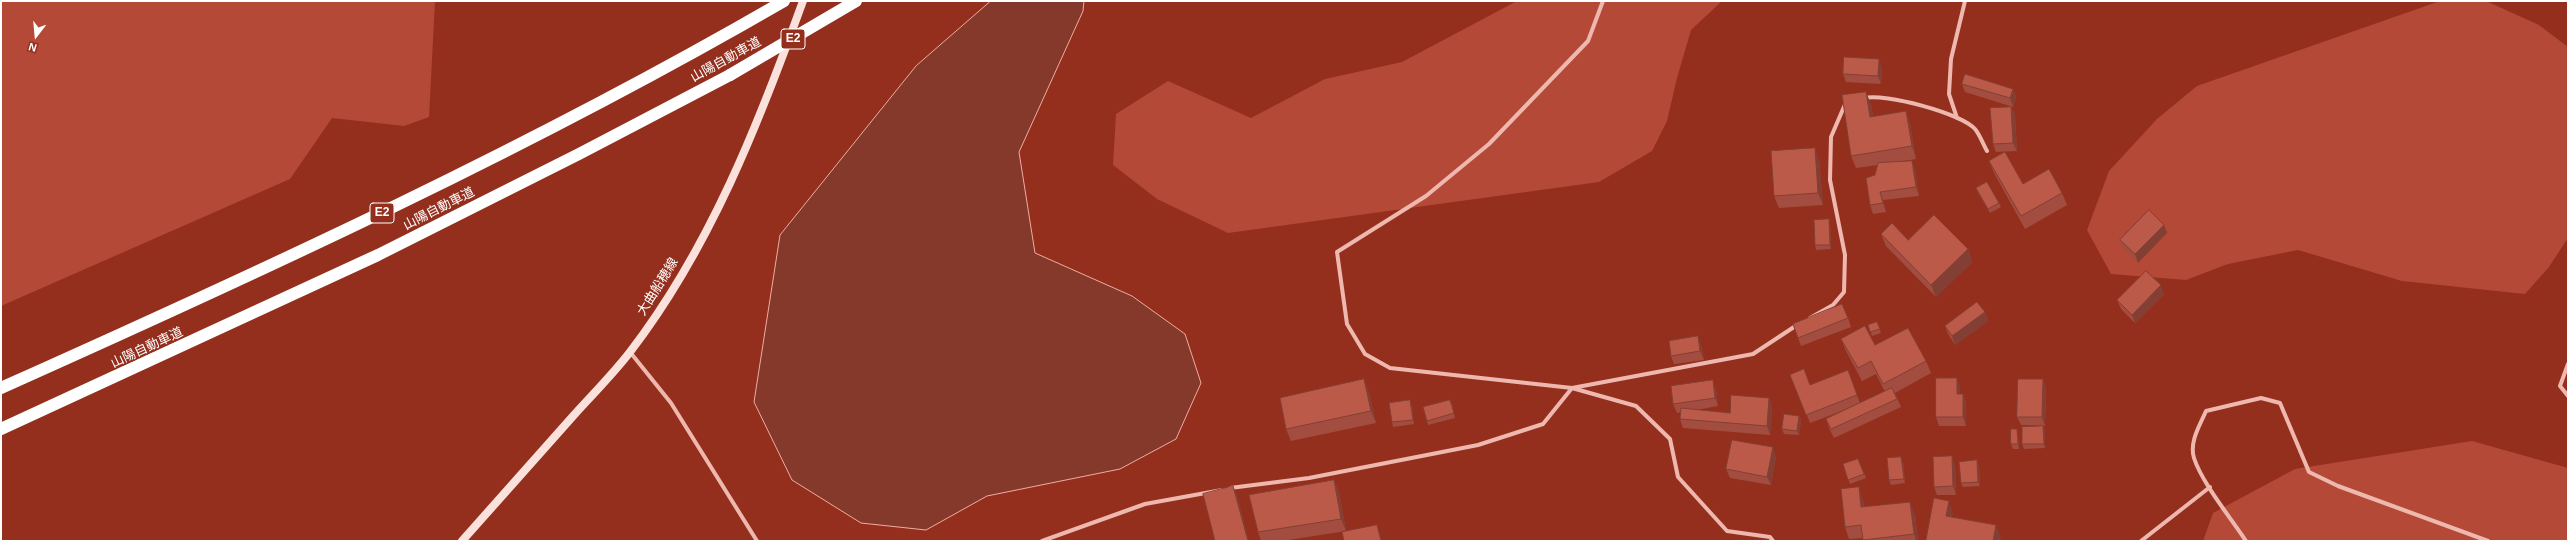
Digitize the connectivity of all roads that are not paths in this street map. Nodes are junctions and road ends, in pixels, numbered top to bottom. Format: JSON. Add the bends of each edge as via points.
{"nodes":[{"id":1,"x":784,"y":1,"type":"edge"},
{"id":2,"x":803,"y":1,"type":"edge"},
{"id":3,"x":856,"y":1,"type":"edge"},
{"id":4,"x":1603,"y":1,"type":"edge"},
{"id":5,"x":1966,"y":1,"type":"edge"},
{"id":6,"x":1858,"y":99,"type":"edge"},
{"id":7,"x":1851,"y":101,"type":"edge"},
{"id":8,"x":1957,"y":118,"type":"junction"},
{"id":9,"x":1987,"y":151,"type":"dead end"},
{"id":10,"x":1806,"y":319,"type":"edge"},
{"id":11,"x":1800,"y":323,"type":"edge"},
{"id":12,"x":630,"y":352,"type":"junction"},
{"id":13,"x":2568,"y":364,"type":"edge"},
{"id":14,"x":1,"y":388,"type":"edge"},
{"id":15,"x":1572,"y":388,"type":"junction"},
{"id":16,"x":2568,"y":396,"type":"edge"},
{"id":17,"x":1,"y":429,"type":"edge"},
{"id":18,"x":2210,"y":487,"type":"junction"},
{"id":19,"x":462,"y":541,"type":"edge"},
{"id":20,"x":757,"y":541,"type":"edge"},
{"id":21,"x":1042,"y":541,"type":"edge"},
{"id":22,"x":1773,"y":541,"type":"edge"},
{"id":23,"x":2141,"y":541,"type":"edge"},
{"id":24,"x":2246,"y":541,"type":"edge"},
{"id":25,"x":2488,"y":541,"type":"edge"}],
"edges":[{"from":1,"to":14,"type":"highway","name":"山陽自動車道","number":"E2","via":[[561,122],[362,224]]},
{"from":2,"to":12,"type":"main road","name":"大曲船穂線","via":[[774,80],[708,229],[669,295]]},
{"from":3,"to":17,"type":"highway","name":"山陽自動車道","number":"E2","bridge":true,"via":[[730,75],[378,255]]},
{"from":4,"to":15,"type":"street","via":[[1588,41],[1489,144],[1426,196],[1337,252],[1347,324],[1365,354],[1390,368]]},
{"from":5,"to":8,"type":"street","via":[[1951,60],[1949,94]]},
{"from":6,"to":8,"type":"street","via":[[1872,96],[1896,98]]},
{"from":7,"to":10,"type":"street","via":[[1844,102],[1831,137],[1830,180],[1845,255],[1844,292],[1833,306]]},
{"from":8,"to":9,"type":"street","via":[[1974,129]]},
{"from":11,"to":15,"type":"street","via":[[1753,354]]},
{"from":12,"to":19,"type":"main road","name":"大曲船穂線"},
{"from":12,"to":20,"type":"street","via":[[671,404]]},
{"from":13,"to":16,"type":"street","via":[[2560,386]]},
{"from":15,"to":21,"type":"street","via":[[1543,424],[1478,445],[1309,478],[1214,491],[1145,504]]},
{"from":15,"to":22,"type":"street","via":[[1636,406],[1670,439],[1678,477],[1727,530],[1770,537]]},
{"from":18,"to":23,"type":"street"},
{"from":18,"to":24,"type":"street"},
{"from":18,"to":25,"type":"street","via":[[2194,457],[2195,434],[2206,411],[2261,398],[2280,403],[2309,472],[2338,486]]}]}
